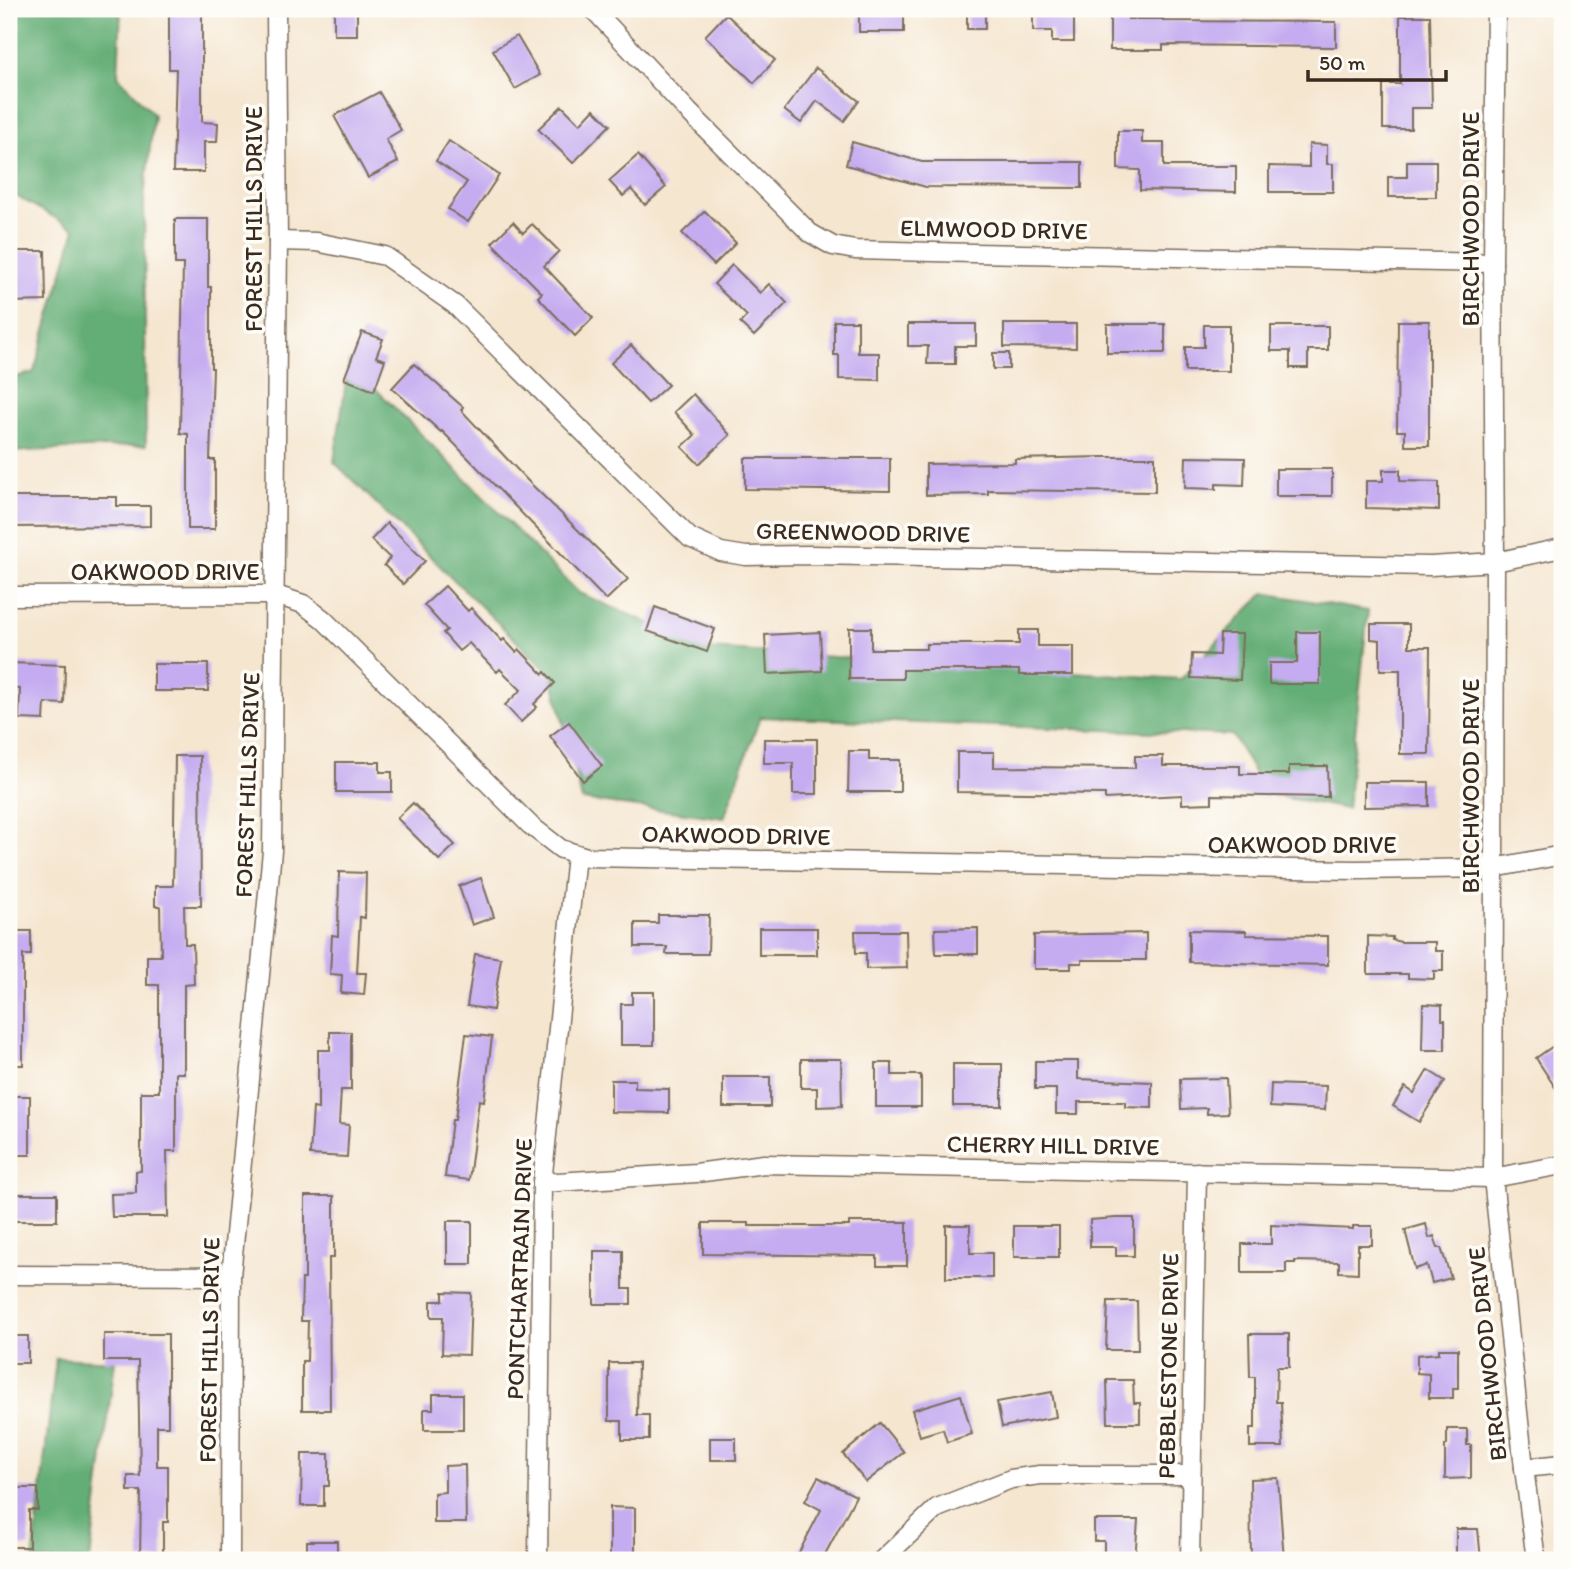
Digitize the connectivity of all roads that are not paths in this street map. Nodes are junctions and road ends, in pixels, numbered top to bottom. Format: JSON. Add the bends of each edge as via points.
{"nodes":[{"id":1,"x":276,"y":9,"type":"edge"},
{"id":2,"x":593,"y":9,"type":"edge"},
{"id":3,"x":1496,"y":9,"type":"edge"},
{"id":4,"x":278,"y":241,"type":"junction"},
{"id":5,"x":1493,"y":263,"type":"junction"},
{"id":6,"x":1562,"y":548,"type":"edge"},
{"id":7,"x":1495,"y":562,"type":"junction"},
{"id":8,"x":276,"y":595,"type":"junction"},
{"id":9,"x":9,"y":596,"type":"edge"},
{"id":10,"x":576,"y":855,"type":"junction"},
{"id":11,"x":1562,"y":855,"type":"edge"},
{"id":12,"x":1494,"y":867,"type":"junction"},
{"id":13,"x":1562,"y":1165,"type":"edge"},
{"id":14,"x":1197,"y":1172,"type":"junction"},
{"id":15,"x":1493,"y":1178,"type":"junction"},
{"id":16,"x":542,"y":1182,"type":"junction"},
{"id":17,"x":9,"y":1275,"type":"edge"},
{"id":18,"x":231,"y":1276,"type":"junction"},
{"id":19,"x":1562,"y":1464,"type":"edge"},
{"id":20,"x":1524,"y":1468,"type":"junction"},
{"id":21,"x":1190,"y":1475,"type":"junction"},
{"id":22,"x":230,"y":1560,"type":"edge"},
{"id":23,"x":538,"y":1560,"type":"edge"},
{"id":24,"x":882,"y":1560,"type":"edge"},
{"id":25,"x":1190,"y":1560,"type":"edge"},
{"id":26,"x":1536,"y":1560,"type":"edge"}],
"edges":[{"from":1,"to":4,"type":"street","name":"FOREST HILLS DRIVE"},
{"from":2,"to":5,"type":"street","name":"ELMWOOD DRIVE","via":[[810,233],[833,246]]},
{"from":3,"to":5,"type":"street","name":"BIRCHWOOD DRIVE"},
{"from":4,"to":7,"type":"street","name":"GREENWOOD DRIVE","via":[[316,242],[385,256],[455,305],[690,538],[721,552],[746,556],[1431,566]]},
{"from":4,"to":8,"type":"street","name":"FOREST HILLS DRIVE"},
{"from":5,"to":7,"type":"street","name":"BIRCHWOOD DRIVE"},
{"from":6,"to":7,"type":"street","name":"GREENWOOD DRIVE"},
{"from":7,"to":12,"type":"street","name":"BIRCHWOOD DRIVE"},
{"from":8,"to":9,"type":"street","name":"OAKWOOD DRIVE"},
{"from":8,"to":10,"type":"street","name":"OAKWOOD DRIVE","via":[[303,604],[323,619],[530,825]]},
{"from":8,"to":18,"type":"street","name":"FOREST HILLS DRIVE","via":[[272,851]]},
{"from":10,"to":12,"type":"street","name":"OAKWOOD DRIVE","via":[[1356,870]]},
{"from":10,"to":16,"type":"street","name":"PONTCHARTRAIN DRIVE"},
{"from":11,"to":12,"type":"street","name":"OAKWOOD DRIVE"},
{"from":12,"to":15,"type":"street","name":"BIRCHWOOD DRIVE"},
{"from":13,"to":15,"type":"street","name":"CHERRY HILL DRIVE"},
{"from":14,"to":15,"type":"street","name":"CHERRY HILL DRIVE"},
{"from":14,"to":16,"type":"street","name":"CHERRY HILL DRIVE","via":[[764,1164]]},
{"from":14,"to":21,"type":"street","name":"PEBBLESTONE DRIVE"},
{"from":15,"to":20,"type":"street","name":"BIRCHWOOD DRIVE"},
{"from":16,"to":23,"type":"street","name":"PONTCHARTRAIN DRIVE"},
{"from":17,"to":18,"type":"street"},
{"from":18,"to":22,"type":"street","name":"FOREST HILLS DRIVE"},
{"from":19,"to":20,"type":"street"},
{"from":20,"to":26,"type":"street","name":"BIRCHWOOD DRIVE"},
{"from":21,"to":24,"type":"street","via":[[1011,1479],[937,1508]]},
{"from":21,"to":25,"type":"street","name":"PEBBLESTONE DRIVE"}]}
